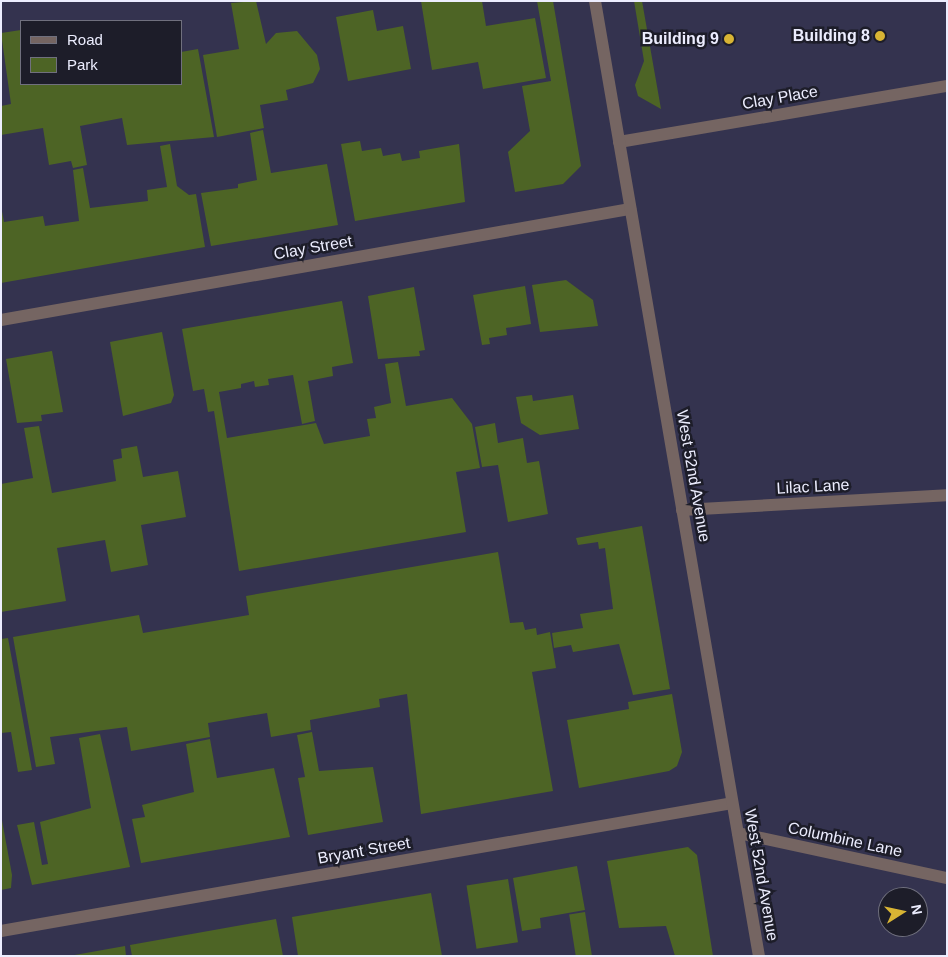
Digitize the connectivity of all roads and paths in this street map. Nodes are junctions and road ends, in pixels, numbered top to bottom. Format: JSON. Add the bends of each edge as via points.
{"nodes":[{"id":1,"x":595,"y":1,"type":"edge"},
{"id":2,"x":947,"y":86,"type":"edge"},
{"id":3,"x":619,"y":142,"type":"junction"},
{"id":4,"x":630,"y":209,"type":"junction"},
{"id":5,"x":1,"y":320,"type":"edge"},
{"id":6,"x":947,"y":495,"type":"edge"},
{"id":7,"x":682,"y":510,"type":"junction"},
{"id":8,"x":732,"y":803,"type":"junction"},
{"id":9,"x":738,"y":833,"type":"junction"},
{"id":10,"x":947,"y":878,"type":"edge"},
{"id":11,"x":1,"y":931,"type":"edge"},
{"id":12,"x":758,"y":956,"type":"edge"}],
"edges":[{"from":1,"to":3,"type":"street","name":"West 52nd Avenue"},
{"from":2,"to":3,"type":"street","name":"Clay Place"},
{"from":3,"to":4,"type":"street","name":"West 52nd Avenue"},
{"from":4,"to":5,"type":"street","name":"Clay Street"},
{"from":4,"to":7,"type":"street","name":"West 52nd Avenue"},
{"from":6,"to":7,"type":"street","name":"Lilac Lane"},
{"from":7,"to":8,"type":"street","name":"West 52nd Avenue"},
{"from":8,"to":9,"type":"street","name":"West 52nd Avenue"},
{"from":8,"to":11,"type":"street","name":"Bryant Street"},
{"from":9,"to":10,"type":"street","name":"Columbine Lane"},
{"from":9,"to":12,"type":"street","name":"West 52nd Avenue"}]}
